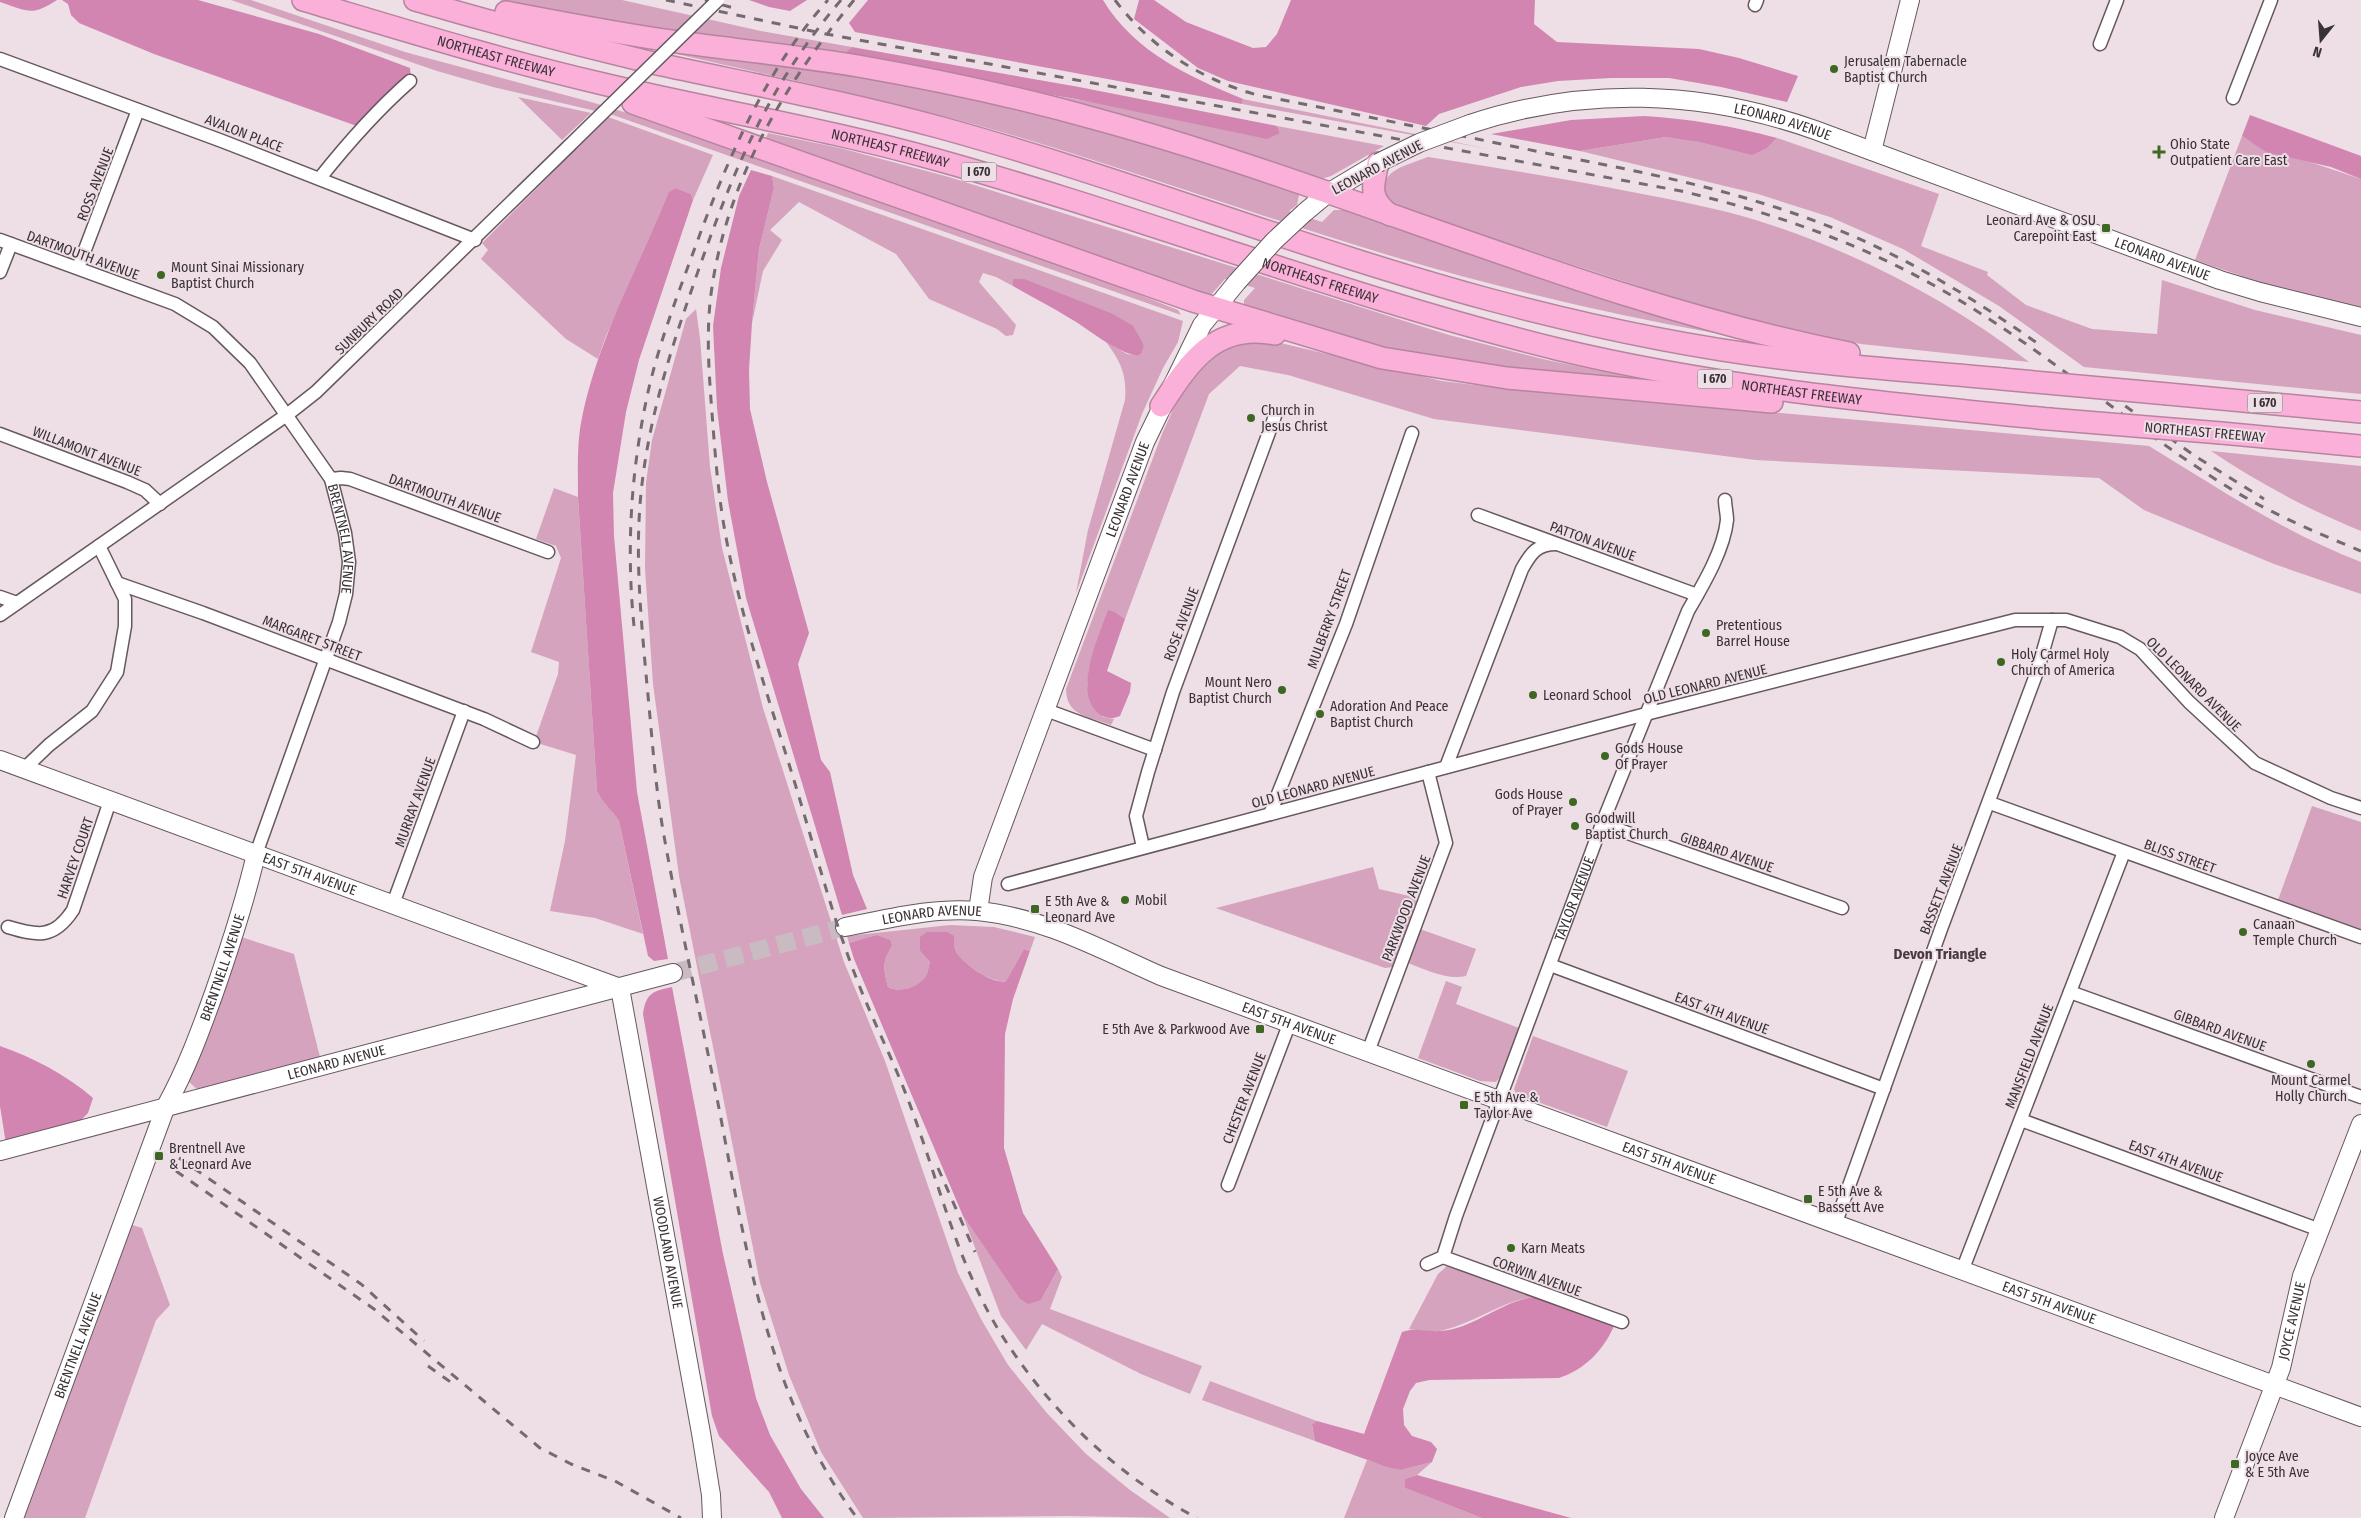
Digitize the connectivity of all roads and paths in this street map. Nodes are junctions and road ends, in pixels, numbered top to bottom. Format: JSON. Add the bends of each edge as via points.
{"nodes":[{"id":1,"x":303,"y":0,"type":"edge"},
{"id":2,"x":415,"y":0,"type":"edge"},
{"id":3,"x":718,"y":0,"type":"edge"},
{"id":4,"x":1910,"y":0,"type":"edge"},
{"id":5,"x":2117,"y":0,"type":"edge"},
{"id":6,"x":2271,"y":0,"type":"edge"},
{"id":7,"x":436,"y":6,"type":"junction"},
{"id":8,"x":361,"y":16,"type":"junction"},
{"id":9,"x":2100,"y":44,"type":"dead end"},
{"id":10,"x":0,"y":59,"type":"edge"},
{"id":11,"x":410,"y":81,"type":"dead end"},
{"id":12,"x":2233,"y":98,"type":"dead end"},
{"id":13,"x":138,"y":110,"type":"junction"},
{"id":14,"x":1872,"y":151,"type":"junction"},
{"id":15,"x":1378,"y":163,"type":"junction"},
{"id":16,"x":320,"y":178,"type":"junction"},
{"id":17,"x":1328,"y":194,"type":"junction"},
{"id":18,"x":1391,"y":216,"type":"junction"},
{"id":19,"x":475,"y":240,"type":"junction"},
{"id":20,"x":5,"y":242,"type":"edge"},
{"id":21,"x":78,"y":268,"type":"junction"},
{"id":22,"x":0,"y":272,"type":"edge"},
{"id":23,"x":1215,"y":306,"type":"junction"},
{"id":24,"x":2361,"y":317,"type":"edge"},
{"id":25,"x":1358,"y":351,"type":"junction"},
{"id":26,"x":2002,"y":379,"type":"junction"},
{"id":27,"x":1841,"y":398,"type":"junction"},
{"id":28,"x":1161,"y":406,"type":"junction"},
{"id":29,"x":2361,"y":412,"type":"edge"},
{"id":30,"x":288,"y":414,"type":"junction"},
{"id":31,"x":1275,"y":416,"type":"dead end"},
{"id":32,"x":1412,"y":433,"type":"dead end"},
{"id":33,"x":0,"y":434,"type":"edge"},
{"id":34,"x":2361,"y":446,"type":"edge"},
{"id":35,"x":331,"y":479,"type":"junction"},
{"id":36,"x":1724,"y":500,"type":"dead end"},
{"id":37,"x":160,"y":504,"type":"junction"},
{"id":38,"x":1478,"y":515,"type":"dead end"},
{"id":39,"x":1556,"y":544,"type":"junction"},
{"id":40,"x":99,"y":546,"type":"junction"},
{"id":41,"x":548,"y":552,"type":"dead end"},
{"id":42,"x":117,"y":583,"type":"junction"},
{"id":43,"x":1697,"y":595,"type":"junction"},
{"id":44,"x":0,"y":597,"type":"edge"},
{"id":45,"x":17,"y":603,"type":"junction"},
{"id":46,"x":0,"y":615,"type":"edge"},
{"id":47,"x":2052,"y":620,"type":"junction"},
{"id":48,"x":326,"y":659,"type":"junction"},
{"id":49,"x":1046,"y":710,"type":"junction"},
{"id":50,"x":464,"y":711,"type":"junction"},
{"id":51,"x":1646,"y":714,"type":"junction"},
{"id":52,"x":533,"y":742,"type":"dead end"},
{"id":53,"x":1155,"y":750,"type":"junction"},
{"id":54,"x":0,"y":760,"type":"edge"},
{"id":55,"x":1446,"y":767,"type":"junction"},
{"id":56,"x":24,"y":769,"type":"junction"},
{"id":57,"x":1428,"y":772,"type":"junction"},
{"id":58,"x":110,"y":800,"type":"junction"},
{"id":59,"x":1990,"y":803,"type":"junction"},
{"id":60,"x":2361,"y":808,"type":"edge"},
{"id":61,"x":1270,"y":814,"type":"junction"},
{"id":62,"x":1602,"y":824,"type":"junction"},
{"id":63,"x":1143,"y":847,"type":"junction"},
{"id":64,"x":2124,"y":852,"type":"junction"},
{"id":65,"x":256,"y":854,"type":"junction"},
{"id":66,"x":1008,"y":884,"type":"dead end"},
{"id":67,"x":393,"y":904,"type":"junction"},
{"id":68,"x":1842,"y":908,"type":"dead end"},
{"id":69,"x":978,"y":911,"type":"junction"},
{"id":70,"x":8,"y":927,"type":"dead end"},
{"id":71,"x":845,"y":928,"type":"tunnel mouth"},
{"id":72,"x":2361,"y":937,"type":"edge"},
{"id":73,"x":1550,"y":965,"type":"junction"},
{"id":74,"x":673,"y":973,"type":"tunnel mouth"},
{"id":75,"x":620,"y":988,"type":"junction"},
{"id":76,"x":2070,"y":992,"type":"junction"},
{"id":77,"x":1290,"y":1022,"type":"junction"},
{"id":78,"x":1368,"y":1052,"type":"junction"},
{"id":79,"x":1884,"y":1089,"type":"junction"},
{"id":80,"x":2361,"y":1097,"type":"edge"},
{"id":81,"x":1499,"y":1101,"type":"junction"},
{"id":82,"x":166,"y":1106,"type":"junction"},
{"id":83,"x":2021,"y":1120,"type":"junction"},
{"id":84,"x":2361,"y":1124,"type":"edge"},
{"id":85,"x":0,"y":1151,"type":"edge"},
{"id":86,"x":1228,"y":1185,"type":"dead end"},
{"id":87,"x":1835,"y":1224,"type":"junction"},
{"id":88,"x":2320,"y":1230,"type":"junction"},
{"id":89,"x":1443,"y":1257,"type":"junction"},
{"id":90,"x":1427,"y":1264,"type":"dead end"},
{"id":91,"x":1962,"y":1271,"type":"junction"},
{"id":92,"x":1622,"y":1322,"type":"dead end"},
{"id":93,"x":2274,"y":1386,"type":"junction"},
{"id":94,"x":2361,"y":1418,"type":"edge"},
{"id":95,"x":14,"y":1518,"type":"edge"},
{"id":96,"x":712,"y":1518,"type":"edge"},
{"id":97,"x":2224,"y":1518,"type":"edge"}],
"edges":[{"from":1,"to":8,"type":"highway","name":"NORTHEAST FREEWAY","number":"I 670"},
{"from":2,"to":7,"type":"highway","number":"I 670"},
{"from":3,"to":19,"type":"street","name":"SUNBURY ROAD","bridge":true},
{"from":4,"to":14,"type":"main road"},
{"from":5,"to":9,"type":"street"},
{"from":6,"to":12,"type":"street"},
{"from":7,"to":17,"type":"highway","via":[[460,3],[589,28],[856,66],[959,86],[1095,118],[1198,148]]},
{"from":7,"to":26,"type":"highway","number":"I 670","via":[[608,52],[809,95],[945,129],[1397,273],[1534,310],[1627,331],[1761,355]]},
{"from":8,"to":23,"type":"highway","via":[[446,46],[649,108],[1193,301]]},
{"from":8,"to":27,"type":"highway","name":"NORTHEAST FREEWAY","number":"I 670","via":[[598,83],[818,129],[940,160],[1376,299],[1535,343],[1675,373]]},
{"from":10,"to":13,"type":"street","name":"AVALON PLACE"},
{"from":11,"to":16,"type":"street","via":[[392,96]]},
{"from":13,"to":16,"type":"street","name":"AVALON PLACE"},
{"from":13,"to":21,"type":"street","name":"ROSS AVENUE"},
{"from":14,"to":15,"type":"main road","name":"LEONARD AVENUE","bridge":true,"via":[[1769,116],[1731,107],[1680,99],[1634,97],[1580,99],[1533,106],[1470,124]]},
{"from":14,"to":24,"type":"main road","name":"LEONARD AVENUE","via":[[2220,280]]},
{"from":15,"to":17,"type":"main road","name":"LEONARD AVENUE"},
{"from":15,"to":18,"type":"highway","via":[[1374,194],[1376,202]]},
{"from":16,"to":19,"type":"street","name":"AVALON PLACE"},
{"from":17,"to":18,"type":"highway"},
{"from":17,"to":23,"type":"main road","name":"LEONARD AVENUE","bridge":true,"via":[[1274,242]]},
{"from":18,"to":26,"type":"highway","via":[[1716,323],[1858,355]]},
{"from":19,"to":30,"type":"street","name":"SUNBURY ROAD","via":[[350,361]]},
{"from":20,"to":21,"type":"street","name":"DARTMOUTH AVENUE"},
{"from":20,"to":22,"type":"street"},
{"from":21,"to":30,"type":"street","name":"DARTMOUTH AVENUE","via":[[175,304],[213,327],[250,363]]},
{"from":23,"to":25,"type":"highway"},
{"from":23,"to":28,"type":"main road","name":"LEONARD AVENUE"},
{"from":25,"to":27,"type":"highway","via":[[1436,368],[1582,386],[1798,404]]},
{"from":25,"to":28,"type":"highway","via":[[1266,332],[1231,336],[1197,356],[1187,366]]},
{"from":26,"to":29,"type":"highway","number":"I 670","bridge":true},
{"from":27,"to":34,"type":"highway","name":"NORTHEAST FREEWAY","number":"I 670","bridge":true},
{"from":28,"to":49,"type":"main road","name":"LEONARD AVENUE"},
{"from":30,"to":35,"type":"street","name":"BRENTNELL AVENUE"},
{"from":30,"to":37,"type":"street","name":"SUNBURY ROAD"},
{"from":31,"to":53,"type":"street","name":"ROSE AVENUE","via":[[1173,692]]},
{"from":32,"to":61,"type":"street","name":"MULBERRY STREET","via":[[1346,624]]},
{"from":33,"to":37,"type":"street","name":"WILLAMONT AVENUE","via":[[127,482],[145,490]]},
{"from":35,"to":41,"type":"street","name":"DARTMOUTH AVENUE","via":[[350,479]]},
{"from":35,"to":48,"type":"street","name":"BRENTNELL AVENUE","via":[[349,562],[346,594]]},
{"from":36,"to":43,"type":"street","name":"TAYLOR AVENUE","via":[[1727,519],[1722,538],[1707,579]]},
{"from":37,"to":40,"type":"street","name":"SUNBURY ROAD"},
{"from":38,"to":39,"type":"street","name":"PATTON AVENUE"},
{"from":39,"to":43,"type":"street","name":"PATTON AVENUE"},
{"from":39,"to":55,"type":"street","via":[[1537,547],[1522,568]]},
{"from":40,"to":42,"type":"street"},
{"from":40,"to":45,"type":"street","name":"SUNBURY ROAD"},
{"from":42,"to":48,"type":"street","name":"MARGARET STREET"},
{"from":42,"to":56,"type":"street","via":[[124,599],[126,626],[118,672],[92,711]]},
{"from":43,"to":51,"type":"street","name":"TAYLOR AVENUE"},
{"from":44,"to":45,"type":"street"},
{"from":45,"to":46,"type":"street","name":"SUNBURY ROAD"},
{"from":47,"to":51,"type":"street","name":"OLD LEONARD AVENUE","via":[[2015,620]]},
{"from":47,"to":59,"type":"street","name":"BASSETT AVENUE"},
{"from":47,"to":60,"type":"street","name":"OLD LEONARD AVENUE","via":[[2080,622],[2134,645],[2254,763]]},
{"from":48,"to":50,"type":"street","name":"MARGARET STREET"},
{"from":48,"to":65,"type":"street","name":"BRENTNELL AVENUE"},
{"from":49,"to":53,"type":"street"},
{"from":49,"to":69,"type":"main road","name":"LEONARD AVENUE","via":[[983,877]]},
{"from":50,"to":52,"type":"street","name":"MARGARET STREET"},
{"from":50,"to":67,"type":"street","name":"MURRAY AVENUE"},
{"from":51,"to":55,"type":"street","name":"OLD LEONARD AVENUE"},
{"from":51,"to":62,"type":"street","name":"TAYLOR AVENUE"},
{"from":53,"to":63,"type":"street","name":"ROSE AVENUE","via":[[1136,816]]},
{"from":54,"to":56,"type":"main road","name":"EAST 5TH AVENUE"},
{"from":55,"to":57,"type":"street","name":"OLD LEONARD AVENUE"},
{"from":56,"to":58,"type":"main road","name":"EAST 5TH AVENUE"},
{"from":57,"to":61,"type":"street","name":"OLD LEONARD AVENUE"},
{"from":57,"to":78,"type":"street","name":"PARKWOOD AVENUE","via":[[1446,843]]},
{"from":58,"to":65,"type":"main road","name":"EAST 5TH AVENUE"},
{"from":58,"to":70,"type":"street","name":"HARVEY COURT","via":[[73,910],[64,924],[40,934]]},
{"from":59,"to":64,"type":"street","name":"BLISS STREET"},
{"from":59,"to":79,"type":"street","name":"BASSETT AVENUE"},
{"from":61,"to":63,"type":"street","name":"OLD LEONARD AVENUE"},
{"from":62,"to":68,"type":"street","name":"GIBBARD AVENUE"},
{"from":62,"to":73,"type":"street","name":"TAYLOR AVENUE"},
{"from":63,"to":66,"type":"street","name":"OLD LEONARD AVENUE"},
{"from":64,"to":72,"type":"street","name":"BLISS STREET"},
{"from":64,"to":76,"type":"street","name":"MANSFIELD AVENUE"},
{"from":65,"to":67,"type":"main road","name":"EAST 5TH AVENUE"},
{"from":65,"to":82,"type":"main road","name":"BRENTNELL AVENUE","via":[[238,928],[187,1066]]},
{"from":67,"to":75,"type":"main road","name":"EAST 5TH AVENUE"},
{"from":69,"to":71,"type":"main road","name":"LEONARD AVENUE","via":[[933,912]]},
{"from":69,"to":77,"type":"main road","name":"EAST 5TH AVENUE","via":[[1067,933],[1161,976]]},
{"from":73,"to":79,"type":"street","name":"EAST 4TH AVENUE"},
{"from":73,"to":81,"type":"street","name":"TAYLOR AVENUE"},
{"from":74,"to":75,"type":"main road","name":"LEONARD AVENUE"},
{"from":75,"to":82,"type":"main road","name":"LEONARD AVENUE"},
{"from":75,"to":96,"type":"main road","name":"WOODLAND AVENUE","via":[[701,1433]]},
{"from":76,"to":80,"type":"street","name":"GIBBARD AVENUE"},
{"from":76,"to":83,"type":"street","name":"MANSFIELD AVENUE"},
{"from":77,"to":78,"type":"main road","name":"EAST 5TH AVENUE"},
{"from":77,"to":86,"type":"street","name":"CHESTER AVENUE"},
{"from":78,"to":81,"type":"main road","name":"EAST 5TH AVENUE"},
{"from":79,"to":87,"type":"street","name":"BASSETT AVENUE"},
{"from":81,"to":87,"type":"main road","name":"EAST 5TH AVENUE"},
{"from":81,"to":89,"type":"street","name":"TAYLOR AVENUE"},
{"from":82,"to":85,"type":"main road","name":"LEONARD AVENUE"},
{"from":82,"to":95,"type":"main road","name":"BRENTNELL AVENUE"},
{"from":83,"to":88,"type":"street","name":"EAST 4TH AVENUE"},
{"from":83,"to":91,"type":"street","name":"MANSFIELD AVENUE"},
{"from":84,"to":88,"type":"main road","name":"JOYCE AVENUE"},
{"from":87,"to":91,"type":"main road","name":"EAST 5TH AVENUE"},
{"from":88,"to":93,"type":"main road","name":"JOYCE AVENUE","via":[[2302,1276]]},
{"from":89,"to":90,"type":"street"},
{"from":89,"to":92,"type":"street","name":"CORWIN AVENUE"},
{"from":91,"to":93,"type":"main road","name":"EAST 5TH AVENUE"},
{"from":93,"to":94,"type":"main road","name":"EAST 5TH AVENUE"},
{"from":93,"to":97,"type":"main road","name":"JOYCE AVENUE"}]}
